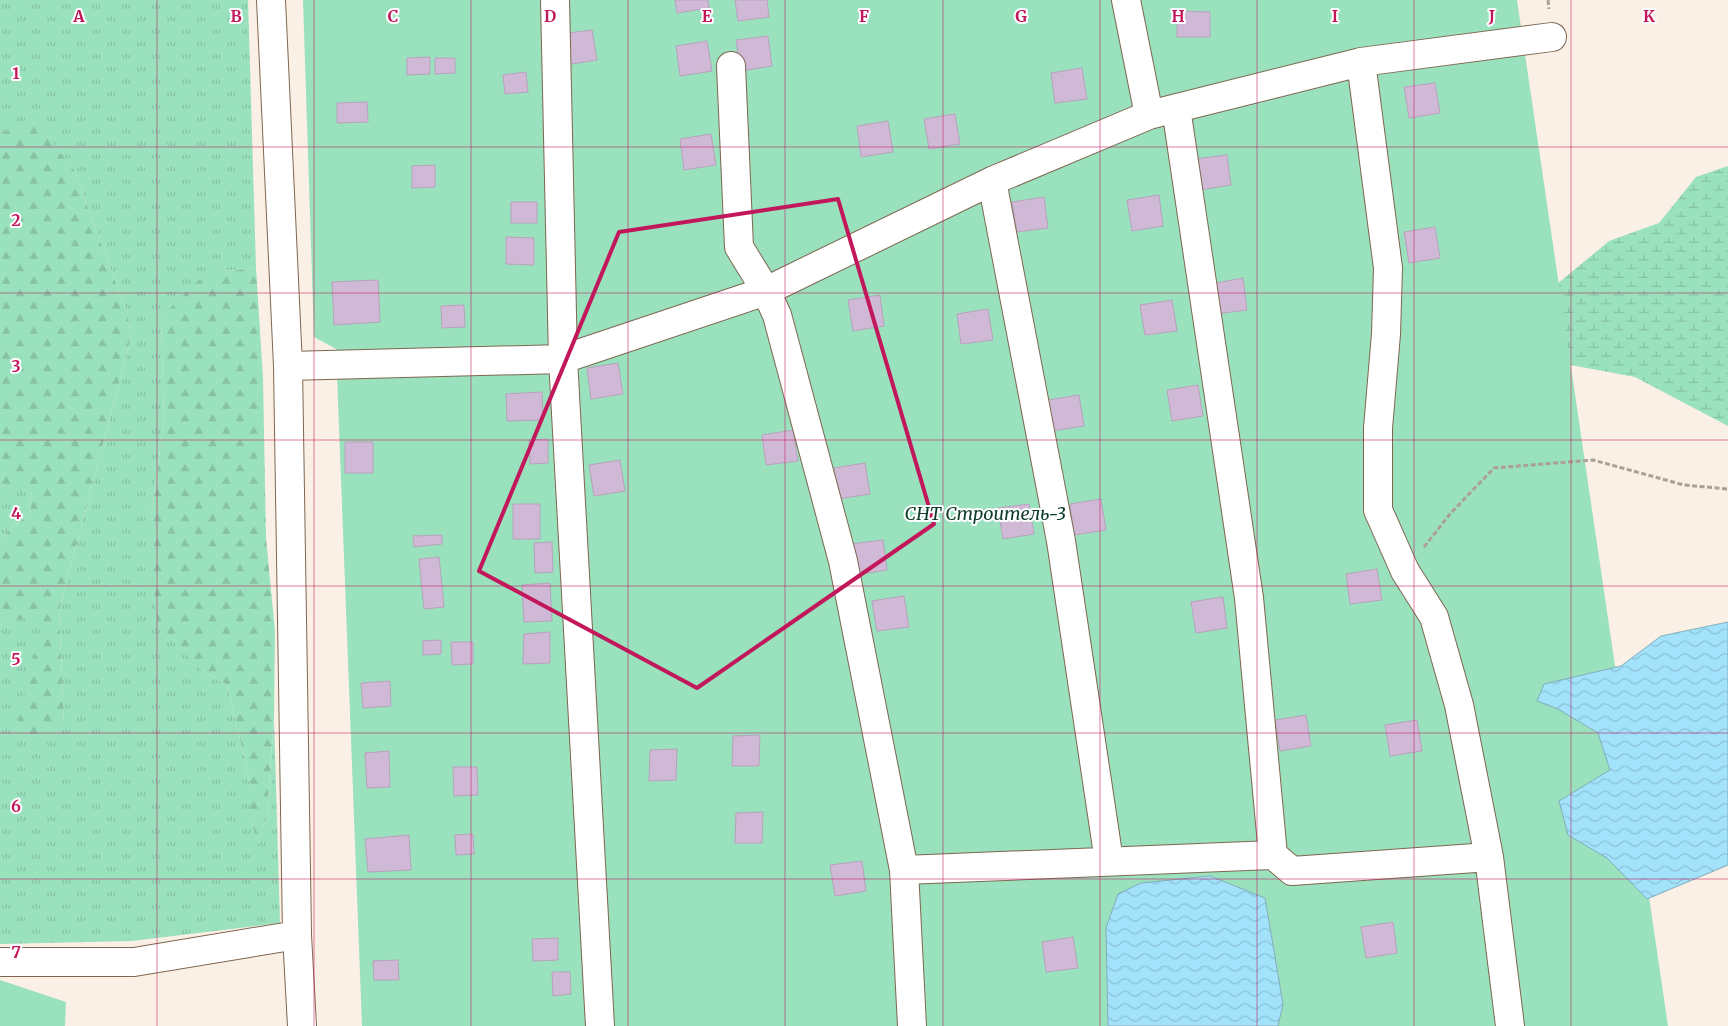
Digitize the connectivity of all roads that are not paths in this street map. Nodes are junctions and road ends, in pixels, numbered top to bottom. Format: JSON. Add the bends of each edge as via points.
{"nodes":[{"id":1,"x":271,"y":0,"type":"edge"},
{"id":2,"x":555,"y":0,"type":"edge"},
{"id":3,"x":1126,"y":0,"type":"edge"},
{"id":4,"x":1552,"y":37,"type":"dead end"},
{"id":5,"x":1361,"y":62,"type":"junction"},
{"id":6,"x":731,"y":66,"type":"dead end"},
{"id":7,"x":1176,"y":108,"type":"junction"},
{"id":8,"x":1149,"y":115,"type":"junction"},
{"id":9,"x":992,"y":181,"type":"junction"},
{"id":10,"x":766,"y":291,"type":"junction"},
{"id":11,"x":562,"y":359,"type":"junction"},
{"id":12,"x":288,"y":366,"type":"junction"},
{"id":13,"x":1273,"y":855,"type":"junction"},
{"id":14,"x":1489,"y":856,"type":"junction"},
{"id":15,"x":1109,"y":861,"type":"junction"},
{"id":16,"x":904,"y":870,"type":"junction"},
{"id":17,"x":297,"y":936,"type":"junction"},
{"id":18,"x":0,"y":962,"type":"edge"},
{"id":19,"x":302,"y":1026,"type":"edge"},
{"id":20,"x":600,"y":1026,"type":"edge"},
{"id":21,"x":912,"y":1026,"type":"edge"},
{"id":22,"x":1510,"y":1026,"type":"edge"}],
"edges":[{"from":1,"to":12,"type":"street"},
{"from":2,"to":11,"type":"street"},
{"from":3,"to":8,"type":"street"},
{"from":4,"to":5,"type":"street"},
{"from":5,"to":7,"type":"street"},
{"from":5,"to":14,"type":"street","via":[[1388,268],[1378,428],[1378,510],[1405,571],[1434,617],[1459,705]]},
{"from":6,"to":10,"type":"street","via":[[739,247]]},
{"from":7,"to":8,"type":"street"},
{"from":7,"to":13,"type":"street","via":[[1249,598]]},
{"from":8,"to":9,"type":"street"},
{"from":9,"to":10,"type":"street"},
{"from":9,"to":15,"type":"street","via":[[1061,542]]},
{"from":10,"to":11,"type":"street"},
{"from":10,"to":16,"type":"street","via":[[777,316],[844,561]]},
{"from":11,"to":12,"type":"street"},
{"from":11,"to":20,"type":"street"},
{"from":12,"to":17,"type":"street"},
{"from":13,"to":14,"type":"street","via":[[1292,871]]},
{"from":13,"to":15,"type":"street"},
{"from":14,"to":22,"type":"street"},
{"from":15,"to":16,"type":"street"},
{"from":16,"to":21,"type":"street"},
{"from":17,"to":18,"type":"street","via":[[134,962]]},
{"from":17,"to":19,"type":"street"}]}
